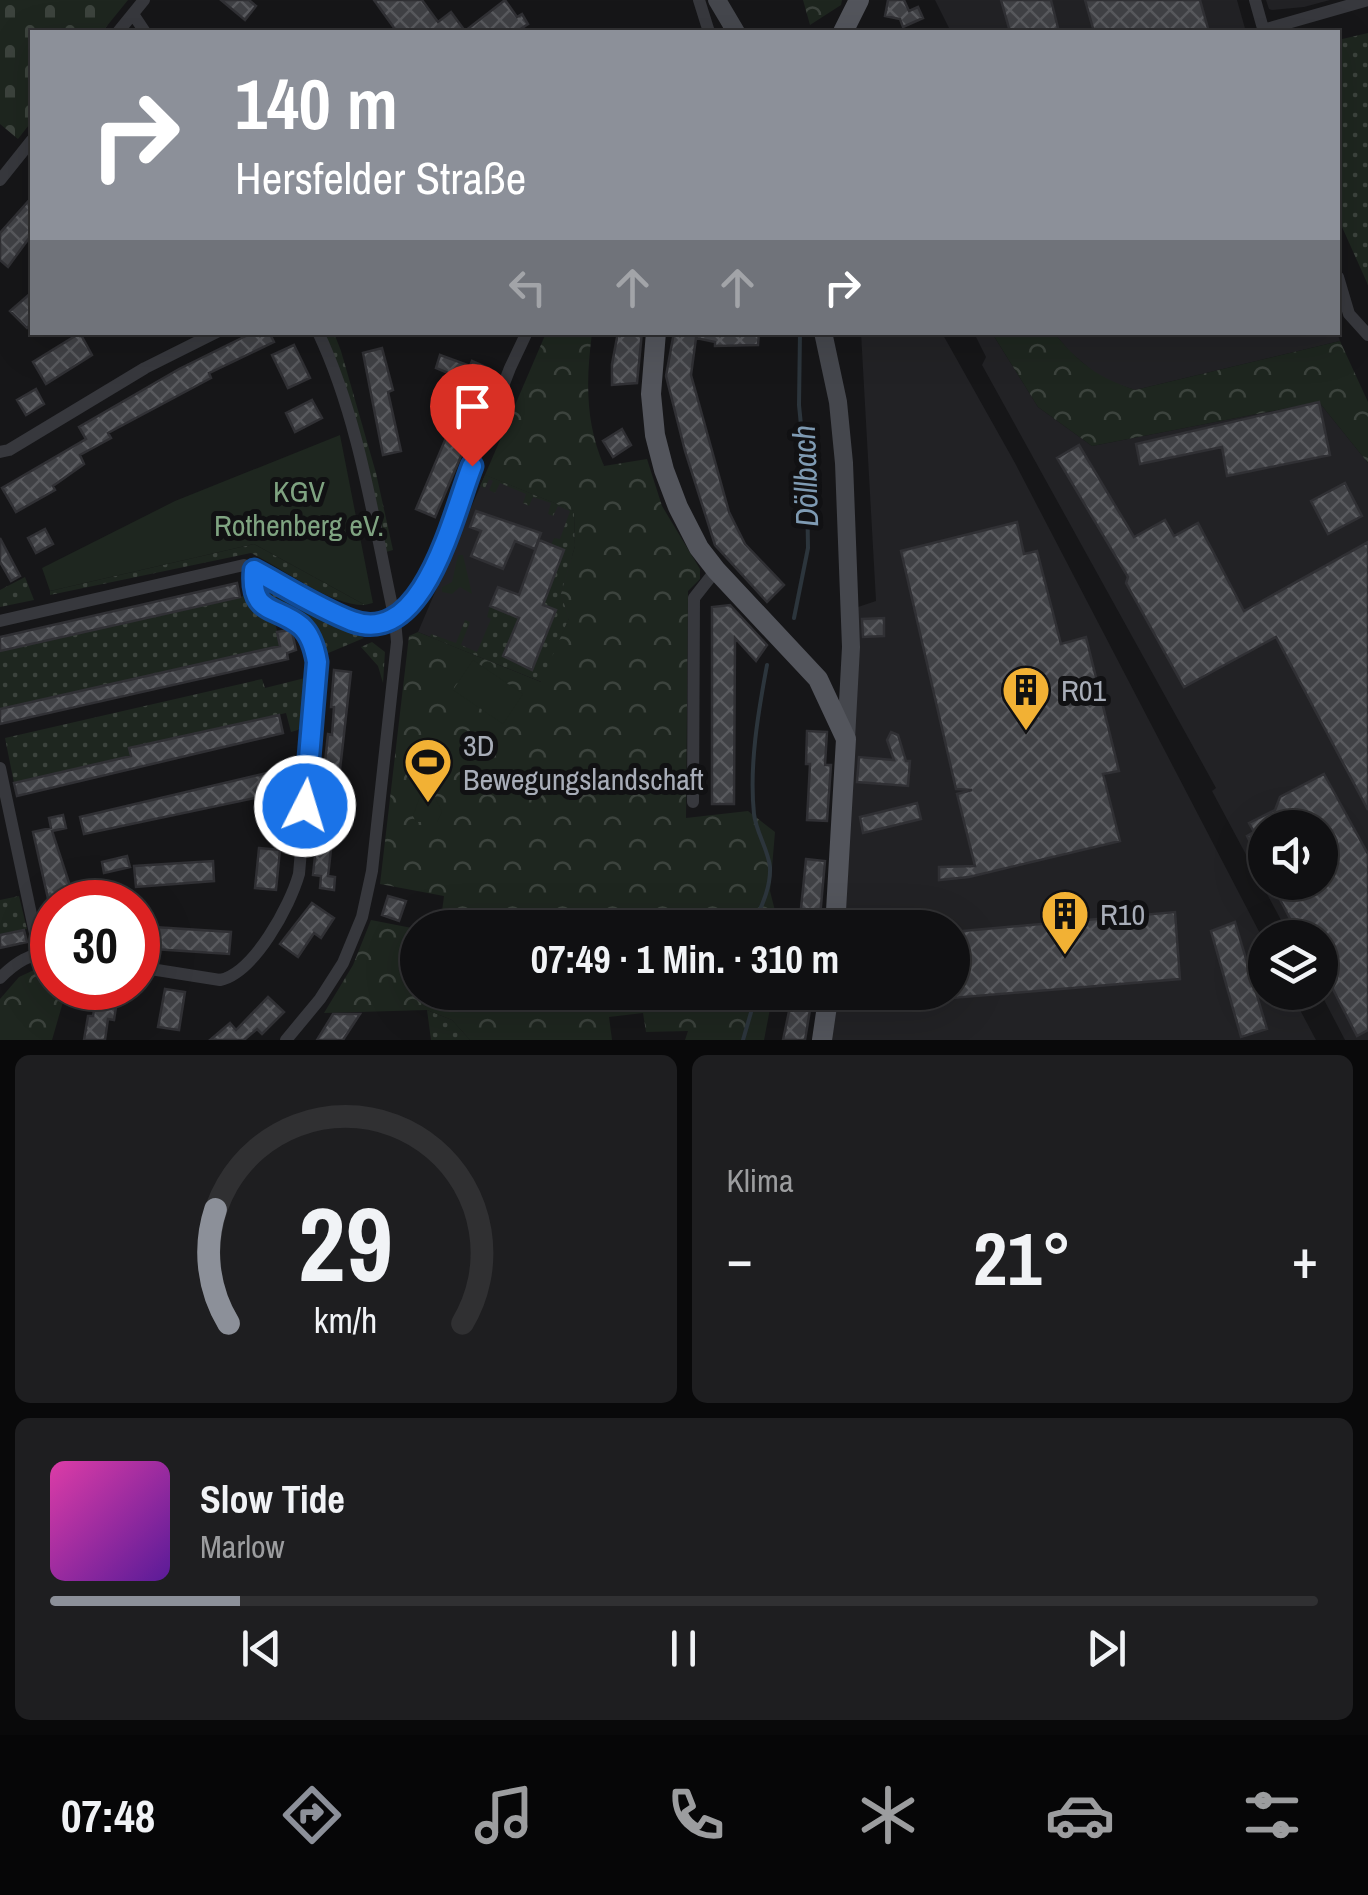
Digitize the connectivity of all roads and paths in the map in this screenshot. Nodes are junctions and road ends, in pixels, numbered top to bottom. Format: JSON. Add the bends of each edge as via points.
{"nodes":[{"id":1,"x":144,"y":0,"type":"edge"},
{"id":2,"x":699,"y":0,"type":"edge"},
{"id":3,"x":717,"y":0,"type":"edge"},
{"id":4,"x":859,"y":0,"type":"edge"},
{"id":5,"x":1255,"y":0,"type":"edge"},
{"id":6,"x":1368,"y":0,"type":"edge"},
{"id":7,"x":133,"y":14,"type":"junction"},
{"id":8,"x":849,"y":29,"type":"edge"},
{"id":9,"x":120,"y":30,"type":"edge"},
{"id":10,"x":143,"y":30,"type":"edge"},
{"id":11,"x":707,"y":30,"type":"edge"},
{"id":12,"x":735,"y":30,"type":"edge"},
{"id":13,"x":1263,"y":30,"type":"edge"},
{"id":14,"x":1266,"y":30,"type":"edge"},
{"id":15,"x":30,"y":142,"type":"edge"},
{"id":16,"x":0,"y":180,"type":"edge"},
{"id":17,"x":1340,"y":284,"type":"edge"},
{"id":18,"x":1366,"y":331,"type":"edge"},
{"id":19,"x":211,"y":335,"type":"edge"},
{"id":20,"x":319,"y":335,"type":"edge"},
{"id":21,"x":526,"y":335,"type":"edge"},
{"id":22,"x":656,"y":335,"type":"edge"},
{"id":23,"x":824,"y":335,"type":"edge"},
{"id":24,"x":0,"y":452,"type":"edge"},
{"id":25,"x":254,"y":570,"type":"junction"},
{"id":26,"x":716,"y":570,"type":"junction"},
{"id":27,"x":395,"y":620,"type":"junction"},
{"id":28,"x":0,"y":621,"type":"edge"},
{"id":29,"x":851,"y":658,"type":"junction"},
{"id":30,"x":818,"y":678,"type":"junction"},
{"id":31,"x":846,"y":739,"type":"junction"},
{"id":32,"x":0,"y":768,"type":"edge"},
{"id":33,"x":693,"y":802,"type":"dead end"},
{"id":34,"x":30,"y":888,"type":"edge"},
{"id":35,"x":836,"y":910,"type":"edge"},
{"id":36,"x":30,"y":959,"type":"edge"},
{"id":37,"x":160,"y":970,"type":"edge"},
{"id":38,"x":0,"y":978,"type":"edge"},
{"id":39,"x":826,"y":1010,"type":"edge"},
{"id":40,"x":286,"y":1040,"type":"edge"},
{"id":41,"x":822,"y":1040,"type":"edge"}],
"edges":[{"from":1,"to":7,"type":"street"},
{"from":2,"to":11,"type":"street"},
{"from":3,"to":12,"type":"street"},
{"from":4,"to":8,"type":"main road"},
{"from":5,"to":13,"type":"street"},
{"from":6,"to":14,"type":"street"},
{"from":7,"to":9,"type":"street"},
{"from":7,"to":10,"type":"street"},
{"from":15,"to":16,"type":"street"},
{"from":17,"to":18,"type":"street","via":[[1349,314]]},
{"from":19,"to":24,"type":"street"},
{"from":20,"to":27,"type":"street","via":[[350,422]]},
{"from":21,"to":27,"type":"street","via":[[428,579]]},
{"from":22,"to":26,"type":"main road","via":[[650,394],[664,470]]},
{"from":23,"to":29,"type":"street","via":[[844,463]]},
{"from":25,"to":27,"type":"street","via":[[353,622]]},
{"from":25,"to":28,"type":"street","via":[[244,564]]},
{"from":25,"to":37,"type":"street","via":[[252,588],[262,606],[301,626],[317,662],[299,874],[292,898],[242,971],[220,980]]},
{"from":26,"to":30,"type":"main road"},
{"from":26,"to":33,"type":"street","via":[[694,598]]},
{"from":27,"to":40,"type":"street","via":[[396,666],[362,917],[320,999]]},
{"from":29,"to":30,"type":"street","via":[[831,679]]},
{"from":29,"to":31,"type":"street"},
{"from":30,"to":31,"type":"main road"},
{"from":31,"to":35,"type":"main road"},
{"from":32,"to":34,"type":"street"},
{"from":36,"to":38,"type":"street"},
{"from":39,"to":41,"type":"main road"}]}
